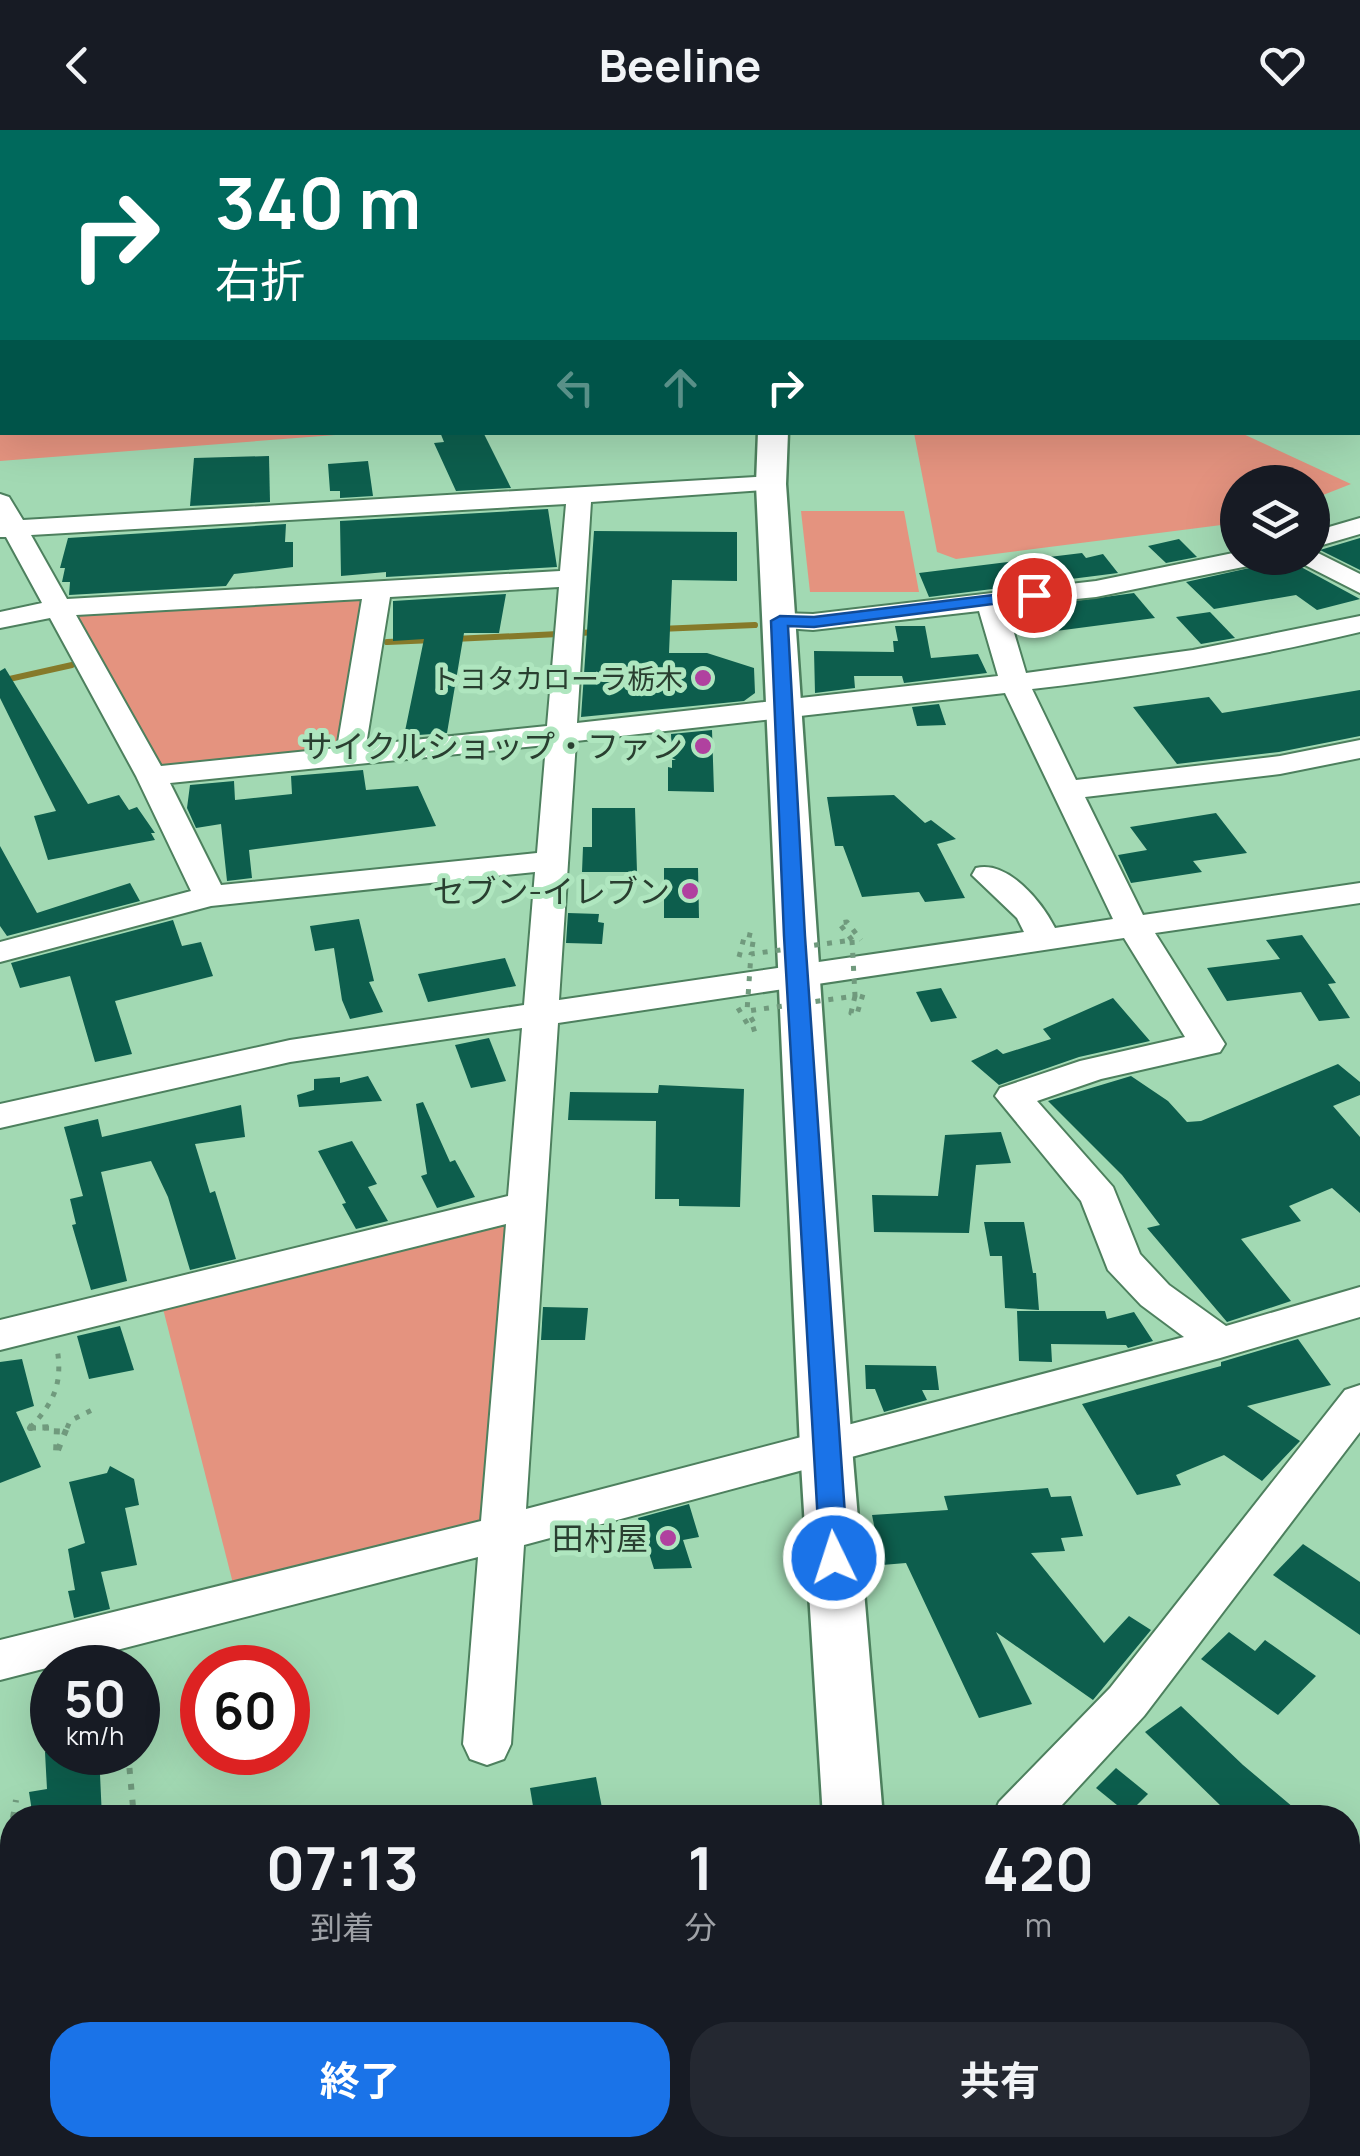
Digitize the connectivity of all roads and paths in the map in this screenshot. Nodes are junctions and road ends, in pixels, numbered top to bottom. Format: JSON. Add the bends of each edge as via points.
{"nodes":[{"id":1,"x":773,"y":435,"type":"edge"},
{"id":2,"x":771,"y":484,"type":"junction"},
{"id":3,"x":578,"y":495,"type":"junction"},
{"id":4,"x":5,"y":520,"type":"edge"},
{"id":5,"x":1360,"y":526,"type":"edge"},
{"id":6,"x":1330,"y":535,"type":"edge"},
{"id":7,"x":1220,"y":564,"type":"edge"},
{"id":8,"x":1330,"y":568,"type":"edge"},
{"id":9,"x":574,"y":578,"type":"junction"},
{"id":10,"x":1360,"y":585,"type":"edge"},
{"id":11,"x":378,"y":587,"type":"junction"},
{"id":12,"x":992,"y":601,"type":"junction"},
{"id":13,"x":59,"y":608,"type":"junction"},
{"id":14,"x":0,"y":620,"type":"edge"},
{"id":15,"x":780,"y":621,"type":"junction"},
{"id":16,"x":1360,"y":624,"type":"edge"},
{"id":17,"x":1014,"y":682,"type":"junction"},
{"id":18,"x":785,"y":710,"type":"junction"},
{"id":19,"x":563,"y":734,"type":"junction"},
{"id":20,"x":1360,"y":749,"type":"edge"},
{"id":21,"x":354,"y":755,"type":"junction"},
{"id":22,"x":151,"y":776,"type":"junction"},
{"id":23,"x":1069,"y":790,"type":"junction"},
{"id":24,"x":549,"y":860,"type":"junction"},
{"id":25,"x":988,"y":875,"type":"dead end"},
{"id":26,"x":1360,"y":893,"type":"edge"},
{"id":27,"x":210,"y":896,"type":"junction"},
{"id":28,"x":1133,"y":926,"type":"junction"},
{"id":29,"x":1044,"y":939,"type":"junction"},
{"id":30,"x":0,"y":952,"type":"edge"},
{"id":31,"x":750,"y":954,"type":"junction"},
{"id":32,"x":738,"y":962,"type":"dead end"},
{"id":33,"x":797,"y":976,"type":"junction"},
{"id":34,"x":859,"y":995,"type":"junction"},
{"id":35,"x":747,"y":1011,"type":"junction"},
{"id":36,"x":542,"y":1012,"type":"junction"},
{"id":37,"x":739,"y":1014,"type":"dead end"},
{"id":38,"x":0,"y":1116,"type":"edge"},
{"id":39,"x":527,"y":1205,"type":"junction"},
{"id":40,"x":1360,"y":1302,"type":"edge"},
{"id":41,"x":52,"y":1321,"type":"junction"},
{"id":42,"x":0,"y":1334,"type":"edge"},
{"id":43,"x":1220,"y":1342,"type":"junction"},
{"id":44,"x":96,"y":1408,"type":"dead end"},
{"id":45,"x":1354,"y":1423,"type":"edge"},
{"id":46,"x":826,"y":1447,"type":"junction"},
{"id":47,"x":502,"y":1530,"type":"junction"},
{"id":48,"x":0,"y":1660,"type":"edge"},
{"id":49,"x":487,"y":1744,"type":"dead end"},
{"id":50,"x":130,"y":1775,"type":"edge"},
{"id":51,"x":16,"y":1800,"type":"dead end"},
{"id":52,"x":15,"y":1805,"type":"edge"},
{"id":53,"x":133,"y":1805,"type":"edge"},
{"id":54,"x":852,"y":1805,"type":"edge"},
{"id":55,"x":1029,"y":1805,"type":"edge"}],
"edges":[{"from":1,"to":2,"type":"main road"},
{"from":2,"to":3,"type":"street"},
{"from":2,"to":15,"type":"main road"},
{"from":3,"to":4,"type":"street"},
{"from":3,"to":9,"type":"street"},
{"from":4,"to":13,"type":"street"},
{"from":5,"to":6,"type":"street"},
{"from":7,"to":12,"type":"street"},
{"from":8,"to":10,"type":"street"},
{"from":9,"to":11,"type":"street"},
{"from":9,"to":19,"type":"street"},
{"from":11,"to":13,"type":"street"},
{"from":11,"to":21,"type":"street"},
{"from":12,"to":15,"type":"street"},
{"from":12,"to":17,"type":"street"},
{"from":13,"to":14,"type":"street"},
{"from":13,"to":22,"type":"street"},
{"from":15,"to":18,"type":"main road"},
{"from":16,"to":17,"type":"street","via":[[1253,648]]},
{"from":17,"to":18,"type":"street"},
{"from":17,"to":23,"type":"street"},
{"from":18,"to":19,"type":"street"},
{"from":18,"to":33,"type":"main road"},
{"from":19,"to":21,"type":"street"},
{"from":19,"to":24,"type":"street"},
{"from":20,"to":23,"type":"street"},
{"from":21,"to":22,"type":"street"},
{"from":22,"to":27,"type":"street"},
{"from":23,"to":28,"type":"street"},
{"from":24,"to":27,"type":"street"},
{"from":24,"to":36,"type":"street"},
{"from":25,"to":29,"type":"street","via":[[1031,913]]},
{"from":26,"to":28,"type":"street"},
{"from":27,"to":30,"type":"street"},
{"from":28,"to":29,"type":"street"},
{"from":28,"to":43,"type":"street","via":[[1207,1044],[1094,1069],[1013,1096],[1099,1196],[1122,1260],[1155,1295]]},
{"from":29,"to":33,"type":"street"},
{"from":31,"to":32,"type":"path","via":[[754,936],[745,934]]},
{"from":31,"to":34,"type":"path","bridge":true,"via":[[854,937]]},
{"from":31,"to":35,"type":"path","bridge":true},
{"from":33,"to":36,"type":"street"},
{"from":33,"to":46,"type":"main road"},
{"from":34,"to":34,"type":"path","via":[[851,1013],[857,1014]]},
{"from":34,"to":35,"type":"path","bridge":true},
{"from":35,"to":37,"type":"path","via":[[758,1028],[751,1030]]},
{"from":36,"to":38,"type":"street","via":[[290,1051]]},
{"from":36,"to":39,"type":"street"},
{"from":39,"to":41,"type":"street"},
{"from":39,"to":47,"type":"street"},
{"from":40,"to":43,"type":"street"},
{"from":41,"to":42,"type":"street"},
{"from":41,"to":44,"type":"path","via":[[62,1371],[58,1397],[30,1428],[57,1428],[56,1454],[70,1421]]},
{"from":43,"to":46,"type":"street"},
{"from":45,"to":55,"type":"street","via":[[1126,1702]]},
{"from":46,"to":47,"type":"street"},
{"from":46,"to":54,"type":"main road"},
{"from":47,"to":48,"type":"street"},
{"from":47,"to":49,"type":"street"},
{"from":50,"to":53,"type":"path"},
{"from":51,"to":52,"type":"path"}]}
